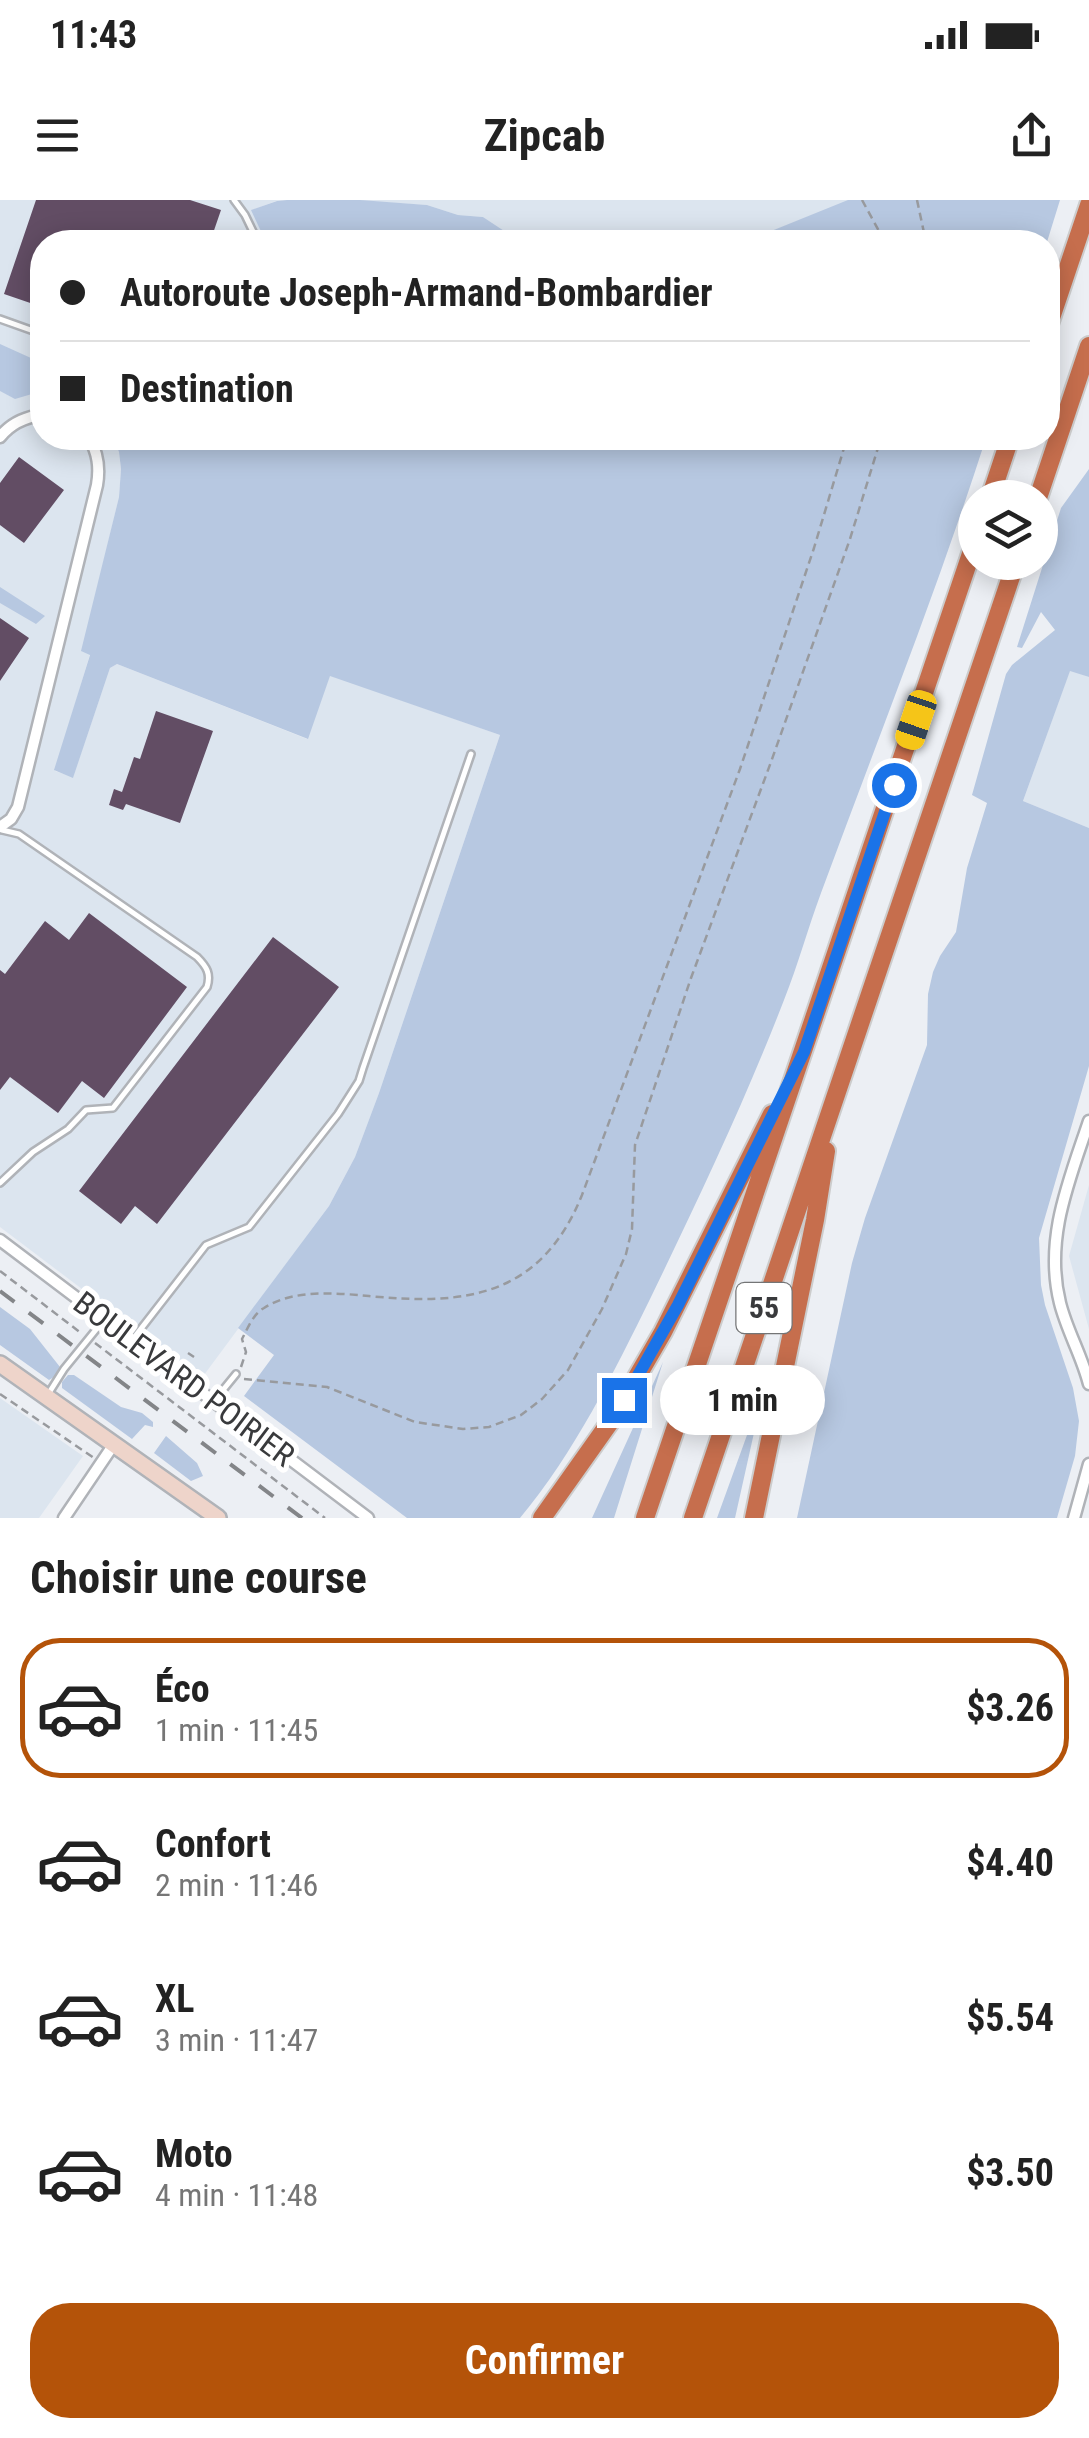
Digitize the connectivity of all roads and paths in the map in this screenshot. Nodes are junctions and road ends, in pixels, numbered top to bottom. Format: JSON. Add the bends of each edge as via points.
{"nodes":[{"id":1,"x":234,"y":200,"type":"edge"},
{"id":2,"x":862,"y":200,"type":"edge"},
{"id":3,"x":916,"y":200,"type":"edge"},
{"id":4,"x":1089,"y":204,"type":"edge"},
{"id":5,"x":252,"y":230,"type":"edge"},
{"id":6,"x":878,"y":230,"type":"edge"},
{"id":7,"x":923,"y":230,"type":"edge"},
{"id":8,"x":1060,"y":292,"type":"edge"},
{"id":9,"x":0,"y":319,"type":"edge"},
{"id":10,"x":30,"y":330,"type":"edge"},
{"id":11,"x":1089,"y":346,"type":"edge"},
{"id":12,"x":30,"y":417,"type":"edge"},
{"id":13,"x":1060,"y":432,"type":"edge"},
{"id":14,"x":0,"y":438,"type":"edge"},
{"id":15,"x":93,"y":450,"type":"edge"},
{"id":16,"x":843,"y":450,"type":"edge"},
{"id":17,"x":878,"y":450,"type":"edge"},
{"id":18,"x":1006,"y":450,"type":"edge"},
{"id":19,"x":1054,"y":450,"type":"edge"},
{"id":20,"x":996,"y":480,"type":"edge"},
{"id":21,"x":1044,"y":480,"type":"edge"},
{"id":22,"x":962,"y":580,"type":"edge"},
{"id":23,"x":1010,"y":580,"type":"edge"},
{"id":24,"x":471,"y":754,"type":"dead end"},
{"id":25,"x":0,"y":828,"type":"edge"},
{"id":26,"x":804,"y":1052,"type":"junction"},
{"id":27,"x":835,"y":1098,"type":"junction"},
{"id":28,"x":1089,"y":1121,"type":"edge"},
{"id":29,"x":0,"y":1183,"type":"edge"},
{"id":30,"x":0,"y":1240,"type":"edge"},
{"id":31,"x":0,"y":1271,"type":"edge"},
{"id":32,"x":105,"y":1318,"type":"junction"},
{"id":33,"x":88,"y":1338,"type":"junction"},
{"id":34,"x":133,"y":1339,"type":"junction"},
{"id":35,"x":188,"y":1353,"type":"dead end"},
{"id":36,"x":194,"y":1357,"type":"dead end"},
{"id":37,"x":0,"y":1364,"type":"edge"},
{"id":38,"x":236,"y":1374,"type":"junction"},
{"id":39,"x":1089,"y":1384,"type":"edge"},
{"id":40,"x":0,"y":1394,"type":"edge"},
{"id":41,"x":46,"y":1397,"type":"junction"},
{"id":42,"x":214,"y":1401,"type":"junction"},
{"id":43,"x":114,"y":1444,"type":"junction"},
{"id":44,"x":101,"y":1463,"type":"junction"},
{"id":45,"x":1089,"y":1464,"type":"edge"},
{"id":46,"x":64,"y":1518,"type":"edge"},
{"id":47,"x":218,"y":1518,"type":"edge"},
{"id":48,"x":325,"y":1518,"type":"edge"},
{"id":49,"x":368,"y":1518,"type":"edge"},
{"id":50,"x":542,"y":1518,"type":"edge"},
{"id":51,"x":645,"y":1518,"type":"edge"},
{"id":52,"x":693,"y":1518,"type":"edge"},
{"id":53,"x":754,"y":1518,"type":"edge"},
{"id":54,"x":1074,"y":1518,"type":"edge"}],
"edges":[{"from":1,"to":5,"type":"lane"},
{"from":2,"to":6,"type":"path"},
{"from":3,"to":7,"type":"path"},
{"from":4,"to":8,"type":"highway"},
{"from":9,"to":10,"type":"lane"},
{"from":11,"to":13,"type":"highway"},
{"from":12,"to":14,"type":"street"},
{"from":15,"to":25,"type":"street","via":[[97,486],[18,807]]},
{"from":16,"to":38,"type":"path","via":[[740,769],[561,1238],[527,1272],[447,1300],[315,1293],[270,1305],[242,1338],[246,1358]]},
{"from":17,"to":38,"type":"path","via":[[636,1145],[626,1254],[568,1370],[521,1415],[463,1428],[414,1422],[327,1387]]},
{"from":18,"to":20,"type":"highway"},
{"from":19,"to":21,"type":"highway"},
{"from":22,"to":26,"type":"highway","number":"55"},
{"from":23,"to":27,"type":"highway","number":"55"},
{"from":24,"to":34,"type":"lane","via":[[351,1094],[248,1227],[206,1245]]},
{"from":25,"to":29,"type":"lane","via":[[19,834],[197,957],[210,978],[113,1108],[86,1110]]},
{"from":26,"to":50,"type":"highway","via":[[663,1332],[615,1415]]},
{"from":26,"to":51,"type":"highway","number":"55"},
{"from":27,"to":52,"type":"highway","number":"55"},
{"from":27,"to":53,"type":"highway"},
{"from":28,"to":39,"type":"street","via":[[1061,1204],[1054,1254],[1062,1310]]},
{"from":30,"to":32,"type":"street","name":"BOULEVARD POIRIER"},
{"from":31,"to":33,"type":"path","name":"BOULEVARD POIRIER"},
{"from":32,"to":33,"type":"lane"},
{"from":32,"to":34,"type":"street","name":"BOULEVARD POIRIER"},
{"from":33,"to":41,"type":"lane"},
{"from":33,"to":48,"type":"path","name":"BOULEVARD POIRIER"},
{"from":34,"to":42,"type":"street","name":"BOULEVARD POIRIER"},
{"from":35,"to":36,"type":"path"},
{"from":37,"to":41,"type":"street"},
{"from":38,"to":42,"type":"lane"},
{"from":40,"to":44,"type":"path"},
{"from":41,"to":43,"type":"street"},
{"from":42,"to":49,"type":"street","name":"BOULEVARD POIRIER"},
{"from":43,"to":44,"type":"street"},
{"from":43,"to":47,"type":"street"},
{"from":44,"to":46,"type":"street"},
{"from":45,"to":54,"type":"street"}]}
